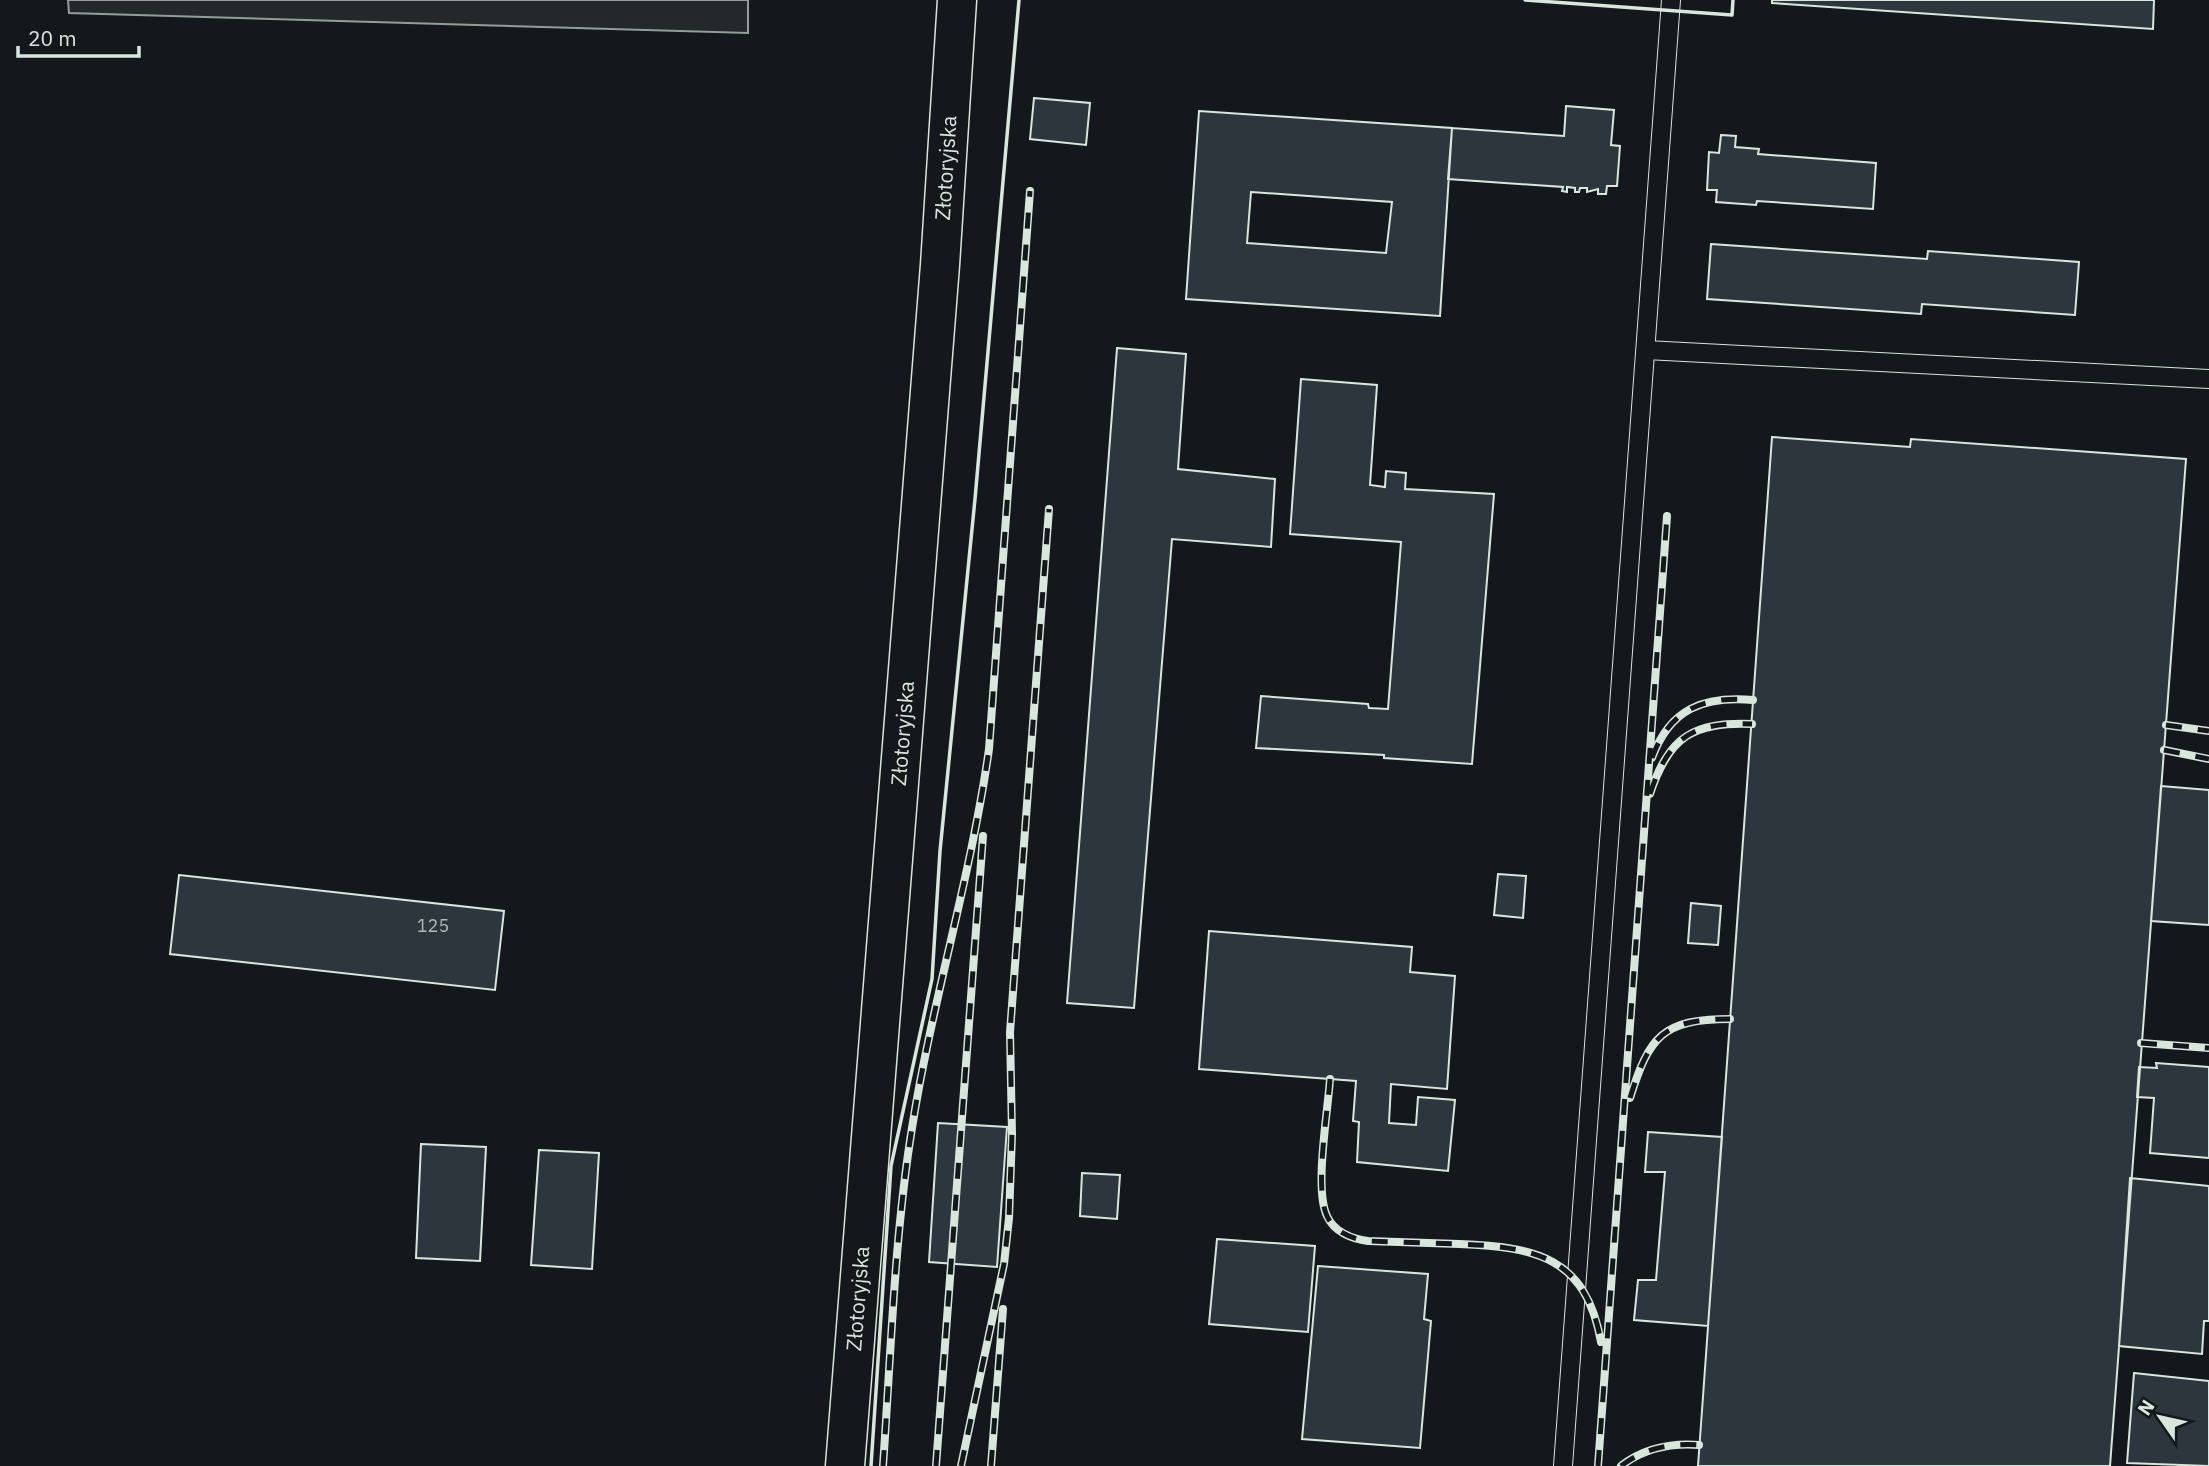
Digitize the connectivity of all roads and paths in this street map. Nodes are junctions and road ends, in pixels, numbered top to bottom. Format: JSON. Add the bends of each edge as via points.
{"nodes":[{"id":1,"x":957,"y":0,"type":"edge"},
{"id":2,"x":1671,"y":0,"type":"edge"},
{"id":3,"x":1646,"y":351,"type":"junction"},
{"id":4,"x":2209,"y":379,"type":"edge"},
{"id":5,"x":845,"y":1466,"type":"edge"},
{"id":6,"x":1563,"y":1466,"type":"edge"}],
"edges":[{"from":1,"to":5,"type":"main road","name":"Złotoryjska"},
{"from":2,"to":3,"type":"lane"},
{"from":3,"to":4,"type":"lane"},
{"from":3,"to":6,"type":"lane"}]}
